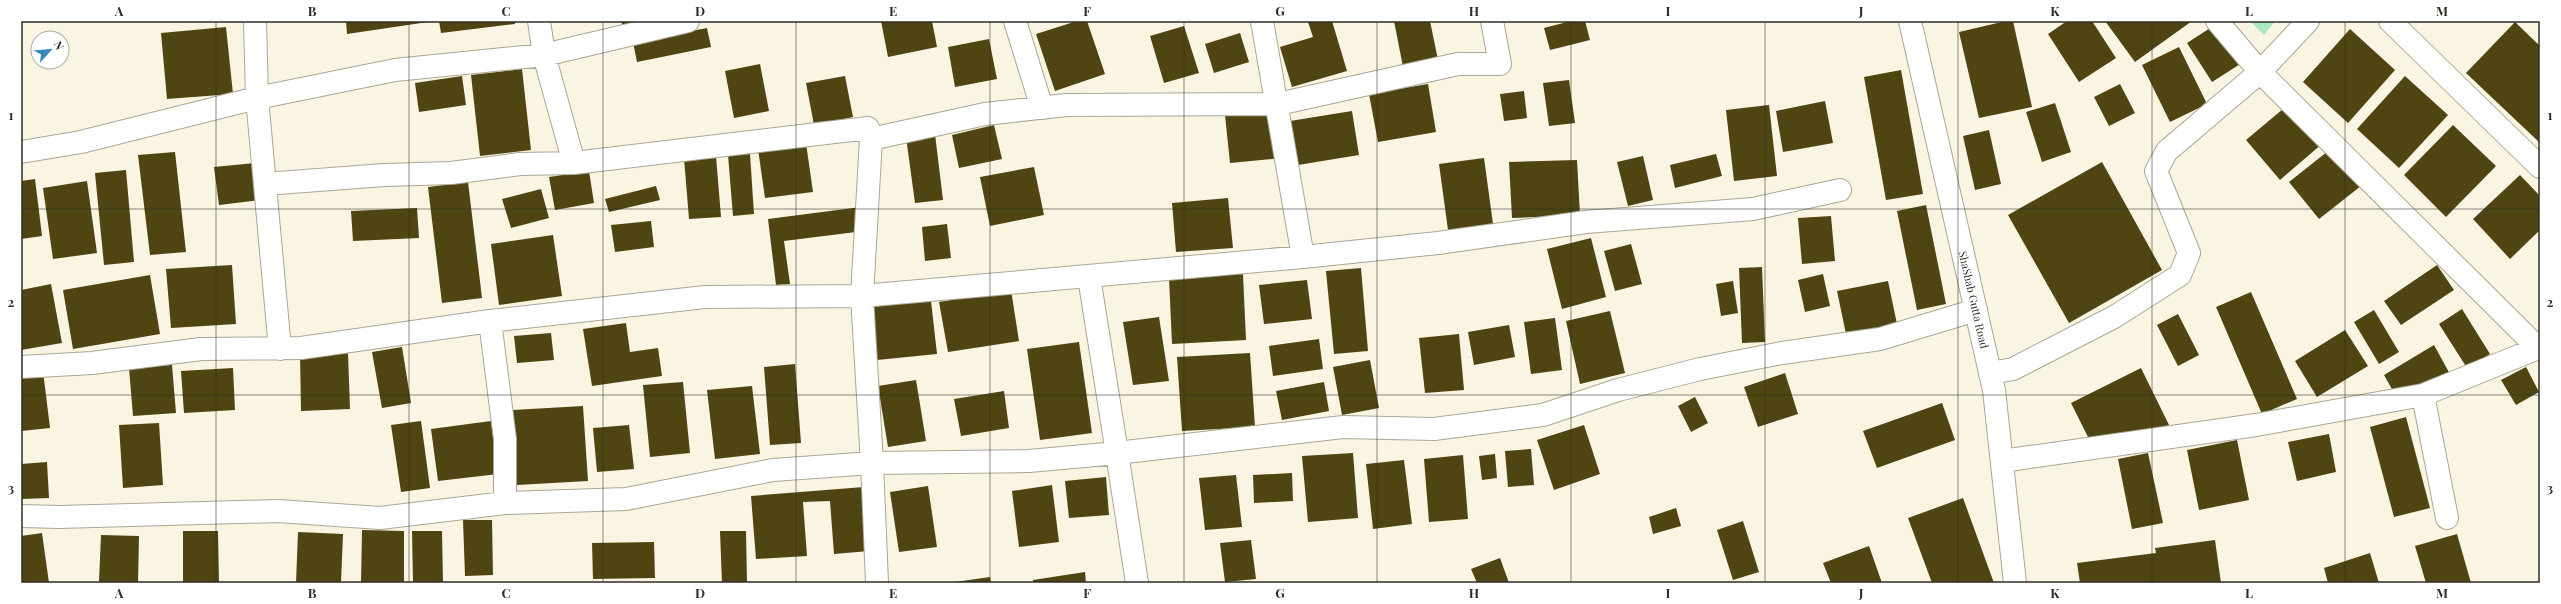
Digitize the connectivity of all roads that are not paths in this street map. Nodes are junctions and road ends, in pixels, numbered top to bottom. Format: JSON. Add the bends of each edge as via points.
{"nodes":[{"id":1,"x":255,"y":21,"type":"edge"},
{"id":2,"x":539,"y":21,"type":"edge"},
{"id":3,"x":688,"y":21,"type":"edge"},
{"id":4,"x":1015,"y":21,"type":"edge"},
{"id":5,"x":1262,"y":21,"type":"edge"},
{"id":6,"x":1492,"y":21,"type":"edge"},
{"id":7,"x":1910,"y":21,"type":"edge"},
{"id":8,"x":2217,"y":21,"type":"edge"},
{"id":9,"x":2308,"y":21,"type":"edge"},
{"id":10,"x":2390,"y":21,"type":"edge"},
{"id":11,"x":544,"y":55,"type":"junction"},
{"id":12,"x":2260,"y":72,"type":"junction"},
{"id":13,"x":257,"y":98,"type":"junction"},
{"id":14,"x":1278,"y":104,"type":"junction"},
{"id":15,"x":1042,"y":108,"type":"junction"},
{"id":16,"x":872,"y":140,"type":"junction"},
{"id":17,"x":21,"y":152,"type":"edge"},
{"id":18,"x":574,"y":163,"type":"junction"},
{"id":19,"x":2540,"y":167,"type":"edge"},
{"id":20,"x":265,"y":184,"type":"junction"},
{"id":21,"x":1840,"y":190,"type":"dead end"},
{"id":22,"x":1303,"y":257,"type":"junction"},
{"id":23,"x":1089,"y":276,"type":"junction"},
{"id":24,"x":862,"y":296,"type":"junction"},
{"id":25,"x":1976,"y":310,"type":"junction"},
{"id":26,"x":490,"y":321,"type":"junction"},
{"id":27,"x":280,"y":349,"type":"junction"},
{"id":28,"x":21,"y":366,"type":"edge"},
{"id":29,"x":1990,"y":373,"type":"junction"},
{"id":30,"x":2422,"y":395,"type":"junction"},
{"id":31,"x":1117,"y":453,"type":"junction"},
{"id":32,"x":2002,"y":461,"type":"junction"},
{"id":33,"x":872,"y":463,"type":"junction"},
{"id":34,"x":505,"y":503,"type":"junction"},
{"id":35,"x":21,"y":516,"type":"edge"},
{"id":36,"x":2447,"y":518,"type":"dead end"},
{"id":37,"x":877,"y":583,"type":"edge"},
{"id":38,"x":1137,"y":583,"type":"edge"},
{"id":39,"x":2015,"y":583,"type":"edge"}],
"edges":[{"from":1,"to":13,"type":"street"},
{"from":2,"to":11,"type":"street"},
{"from":3,"to":11,"type":"street"},
{"from":4,"to":15,"type":"street"},
{"from":5,"to":14,"type":"street"},
{"from":6,"to":14,"type":"street","via":[[1500,64],[1458,64]]},
{"from":7,"to":25,"type":"street","name":"ShaShab Gutta Road"},
{"from":8,"to":12,"type":"street"},
{"from":9,"to":12,"type":"street"},
{"from":10,"to":19,"type":"street"},
{"from":11,"to":13,"type":"street","via":[[395,70]]},
{"from":11,"to":18,"type":"street"},
{"from":12,"to":29,"type":"street","via":[[2167,151],[2156,171],[2189,253],[2180,275],[2114,317],[2013,369]]},
{"from":12,"to":30,"type":"street","via":[[2538,348]]},
{"from":13,"to":17,"type":"street","via":[[80,142]]},
{"from":13,"to":20,"type":"street"},
{"from":14,"to":15,"type":"street","via":[[1066,105]]},
{"from":14,"to":22,"type":"street"},
{"from":15,"to":16,"type":"street","via":[[985,114]]},
{"from":16,"to":18,"type":"street","via":[[868,128]]},
{"from":16,"to":24,"type":"street"},
{"from":18,"to":20,"type":"street","via":[[520,164],[451,173]]},
{"from":20,"to":27,"type":"street"},
{"from":21,"to":22,"type":"street","via":[[1753,209],[1586,222],[1438,244]]},
{"from":22,"to":23,"type":"street"},
{"from":23,"to":24,"type":"street"},
{"from":23,"to":31,"type":"street"},
{"from":24,"to":26,"type":"street","via":[[705,297]]},
{"from":24,"to":33,"type":"street"},
{"from":25,"to":29,"type":"street","name":"ShaShab Gutta Road"},
{"from":25,"to":31,"type":"street","via":[[1880,339],[1782,353],[1700,369],[1618,390],[1543,415],[1434,428],[1343,427]]},
{"from":26,"to":27,"type":"street"},
{"from":26,"to":34,"type":"street","via":[[504,439]]},
{"from":27,"to":28,"type":"street","via":[[201,349],[92,363]]},
{"from":29,"to":32,"type":"street","name":"ShaShab Gutta Road"},
{"from":30,"to":32,"type":"street","via":[[2256,425]]},
{"from":30,"to":36,"type":"street"},
{"from":31,"to":33,"type":"street","via":[[1029,461]]},
{"from":31,"to":38,"type":"street"},
{"from":32,"to":39,"type":"street","name":"ShaShab Gutta Road"},
{"from":33,"to":34,"type":"street","via":[[772,470],[626,499]]},
{"from":33,"to":37,"type":"street"},
{"from":34,"to":35,"type":"street","via":[[380,518],[278,511],[59,518]]}]}
